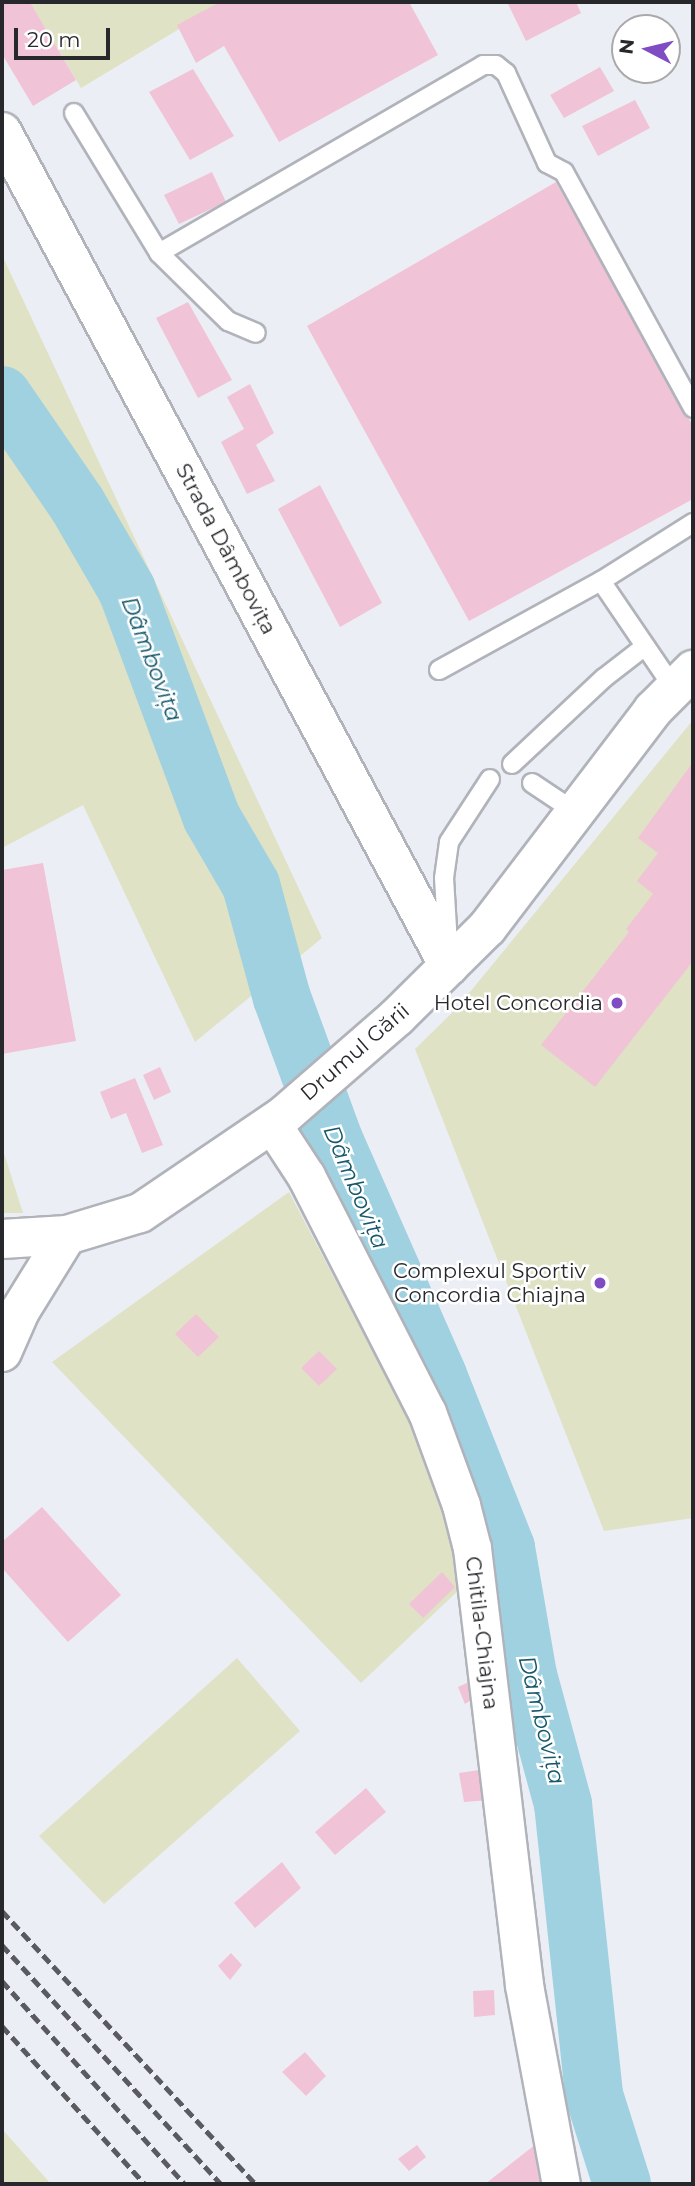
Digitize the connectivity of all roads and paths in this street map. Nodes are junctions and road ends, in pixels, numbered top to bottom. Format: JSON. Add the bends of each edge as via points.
{"nodes":[{"id":1,"x":74,"y":113,"type":"dead end"},
{"id":2,"x":2,"y":132,"type":"edge"},
{"id":3,"x":159,"y":253,"type":"junction"},
{"id":4,"x":256,"y":333,"type":"dead end"},
{"id":5,"x":693,"y":408,"type":"edge"},
{"id":6,"x":693,"y":523,"type":"edge"},
{"id":7,"x":601,"y":581,"type":"junction"},
{"id":8,"x":645,"y":647,"type":"junction"},
{"id":9,"x":439,"y":670,"type":"dead end"},
{"id":10,"x":683,"y":678,"type":"edge"},
{"id":11,"x":512,"y":764,"type":"dead end"},
{"id":12,"x":490,"y":779,"type":"dead end"},
{"id":13,"x":532,"y":783,"type":"dead end"},
{"id":14,"x":577,"y":813,"type":"junction"},
{"id":15,"x":449,"y":965,"type":"junction"},
{"id":16,"x":278,"y":1120,"type":"junction"},
{"id":17,"x":67,"y":1235,"type":"junction"},
{"id":18,"x":2,"y":1239,"type":"edge"},
{"id":19,"x":2,"y":1352,"type":"edge"},
{"id":20,"x":561,"y":2184,"type":"edge"}],
"edges":[{"from":1,"to":3,"type":"lane"},
{"from":2,"to":15,"type":"main road","name":"Strada Dâmbovița"},
{"from":3,"to":4,"type":"lane","via":[[228,321]]},
{"from":3,"to":5,"type":"lane","via":[[483,65],[496,65],[506,73],[547,163],[564,172]]},
{"from":6,"to":7,"type":"lane"},
{"from":7,"to":8,"type":"lane"},
{"from":7,"to":9,"type":"lane"},
{"from":8,"to":10,"type":"lane"},
{"from":8,"to":11,"type":"lane","via":[[604,678]]},
{"from":10,"to":14,"type":"main road","name":"Drumul Gării"},
{"from":12,"to":15,"type":"lane","via":[[449,842],[444,878]]},
{"from":13,"to":14,"type":"lane"},
{"from":14,"to":15,"type":"main road","name":"Drumul Gării","via":[[495,919]]},
{"from":15,"to":16,"type":"main road","name":"Drumul Gării","via":[[397,1017]]},
{"from":16,"to":17,"type":"main road","name":"Drumul Gării","via":[[140,1213]]},
{"from":16,"to":20,"type":"street","name":"Chitila-Chiajna","via":[[427,1412],[461,1505],[472,1548],[524,1985]]},
{"from":17,"to":18,"type":"main road","name":"Drumul Gării"},
{"from":17,"to":19,"type":"main road","via":[[20,1311]]}]}
